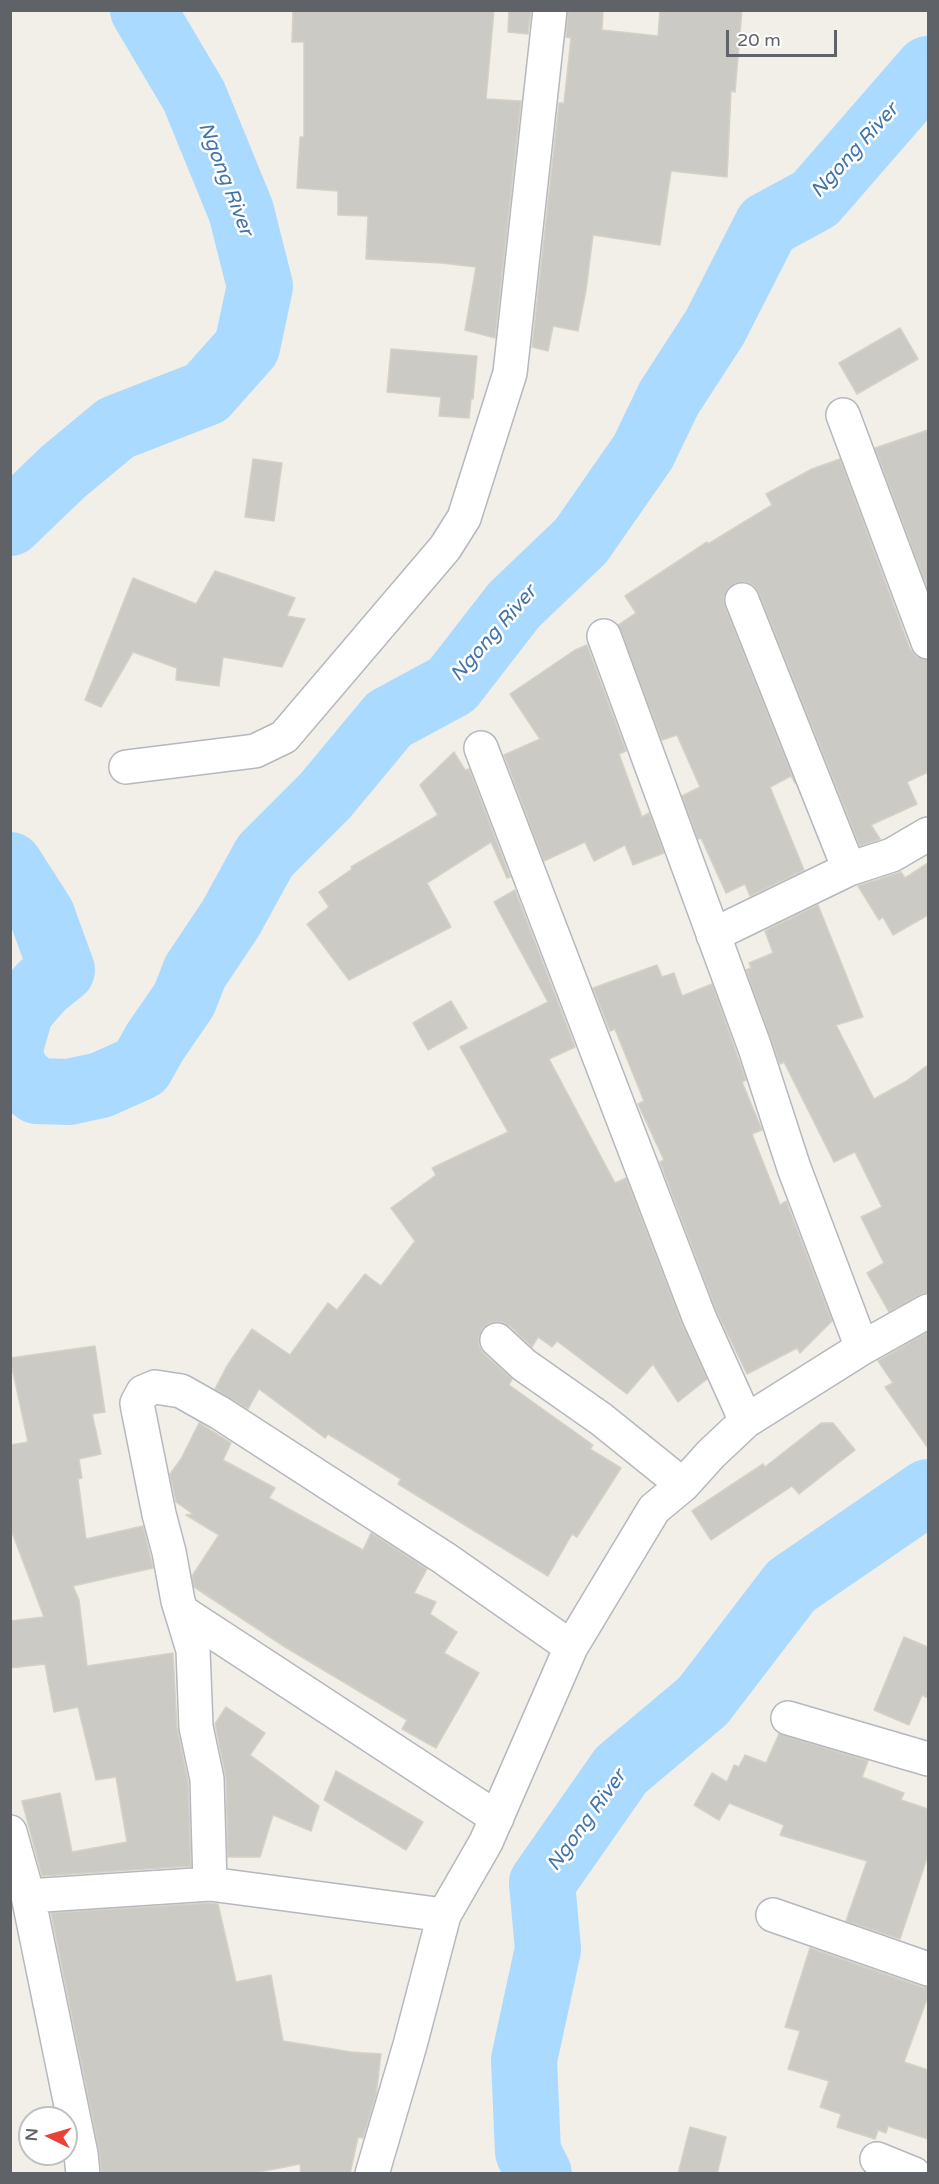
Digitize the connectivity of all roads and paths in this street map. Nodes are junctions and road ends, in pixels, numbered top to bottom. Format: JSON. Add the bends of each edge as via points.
{"nodes":[{"id":1,"x":550,"y":10,"type":"edge"},
{"id":2,"x":843,"y":416,"type":"dead end"},
{"id":3,"x":742,"y":600,"type":"dead end"},
{"id":4,"x":604,"y":636,"type":"dead end"},
{"id":5,"x":928,"y":642,"type":"edge"},
{"id":6,"x":481,"y":748,"type":"dead end"},
{"id":7,"x":126,"y":767,"type":"dead end"},
{"id":8,"x":928,"y":834,"type":"edge"},
{"id":9,"x":849,"y":869,"type":"junction"},
{"id":10,"x":713,"y":935,"type":"junction"},
{"id":11,"x":928,"y":1311,"type":"edge"},
{"id":12,"x":497,"y":1340,"type":"dead end"},
{"id":13,"x":862,"y":1348,"type":"junction"},
{"id":14,"x":746,"y":1421,"type":"junction"},
{"id":15,"x":683,"y":1485,"type":"junction"},
{"id":16,"x":181,"y":1611,"type":"junction"},
{"id":17,"x":571,"y":1647,"type":"junction"},
{"id":18,"x":788,"y":1718,"type":"dead end"},
{"id":19,"x":928,"y":1759,"type":"edge"},
{"id":20,"x":497,"y":1818,"type":"junction"},
{"id":21,"x":10,"y":1832,"type":"edge"},
{"id":22,"x":210,"y":1884,"type":"junction"},
{"id":23,"x":28,"y":1896,"type":"junction"},
{"id":24,"x":444,"y":1915,"type":"junction"},
{"id":25,"x":773,"y":1915,"type":"dead end"},
{"id":26,"x":928,"y":1969,"type":"edge"},
{"id":27,"x":877,"y":2159,"type":"dead end"},
{"id":28,"x":83,"y":2174,"type":"edge"},
{"id":29,"x":372,"y":2174,"type":"edge"},
{"id":30,"x":914,"y":2174,"type":"edge"}],
"edges":[{"from":1,"to":7,"type":"street","via":[[510,373],[464,518],[445,548],[284,737],[255,752]]},
{"from":2,"to":5,"type":"street"},
{"from":3,"to":9,"type":"street"},
{"from":4,"to":10,"type":"street"},
{"from":6,"to":14,"type":"street","via":[[699,1317]]},
{"from":8,"to":9,"type":"street","via":[[892,855]]},
{"from":9,"to":10,"type":"street"},
{"from":10,"to":13,"type":"street"},
{"from":11,"to":13,"type":"street"},
{"from":12,"to":15,"type":"street","via":[[524,1365],[601,1419]]},
{"from":13,"to":14,"type":"street"},
{"from":14,"to":15,"type":"street"},
{"from":15,"to":17,"type":"street","via":[[654,1509]]},
{"from":16,"to":17,"type":"street","via":[[137,1403],[143,1392],[155,1387],[181,1391],[220,1413],[444,1558]]},
{"from":16,"to":20,"type":"street"},
{"from":16,"to":22,"type":"street","via":[[193,1650],[196,1727],[207,1779]]},
{"from":17,"to":20,"type":"street"},
{"from":18,"to":19,"type":"street"},
{"from":20,"to":24,"type":"street"},
{"from":21,"to":23,"type":"street"},
{"from":22,"to":23,"type":"street"},
{"from":22,"to":24,"type":"street"},
{"from":23,"to":28,"type":"street"},
{"from":24,"to":29,"type":"street"},
{"from":25,"to":26,"type":"street"},
{"from":27,"to":30,"type":"street"}]}
